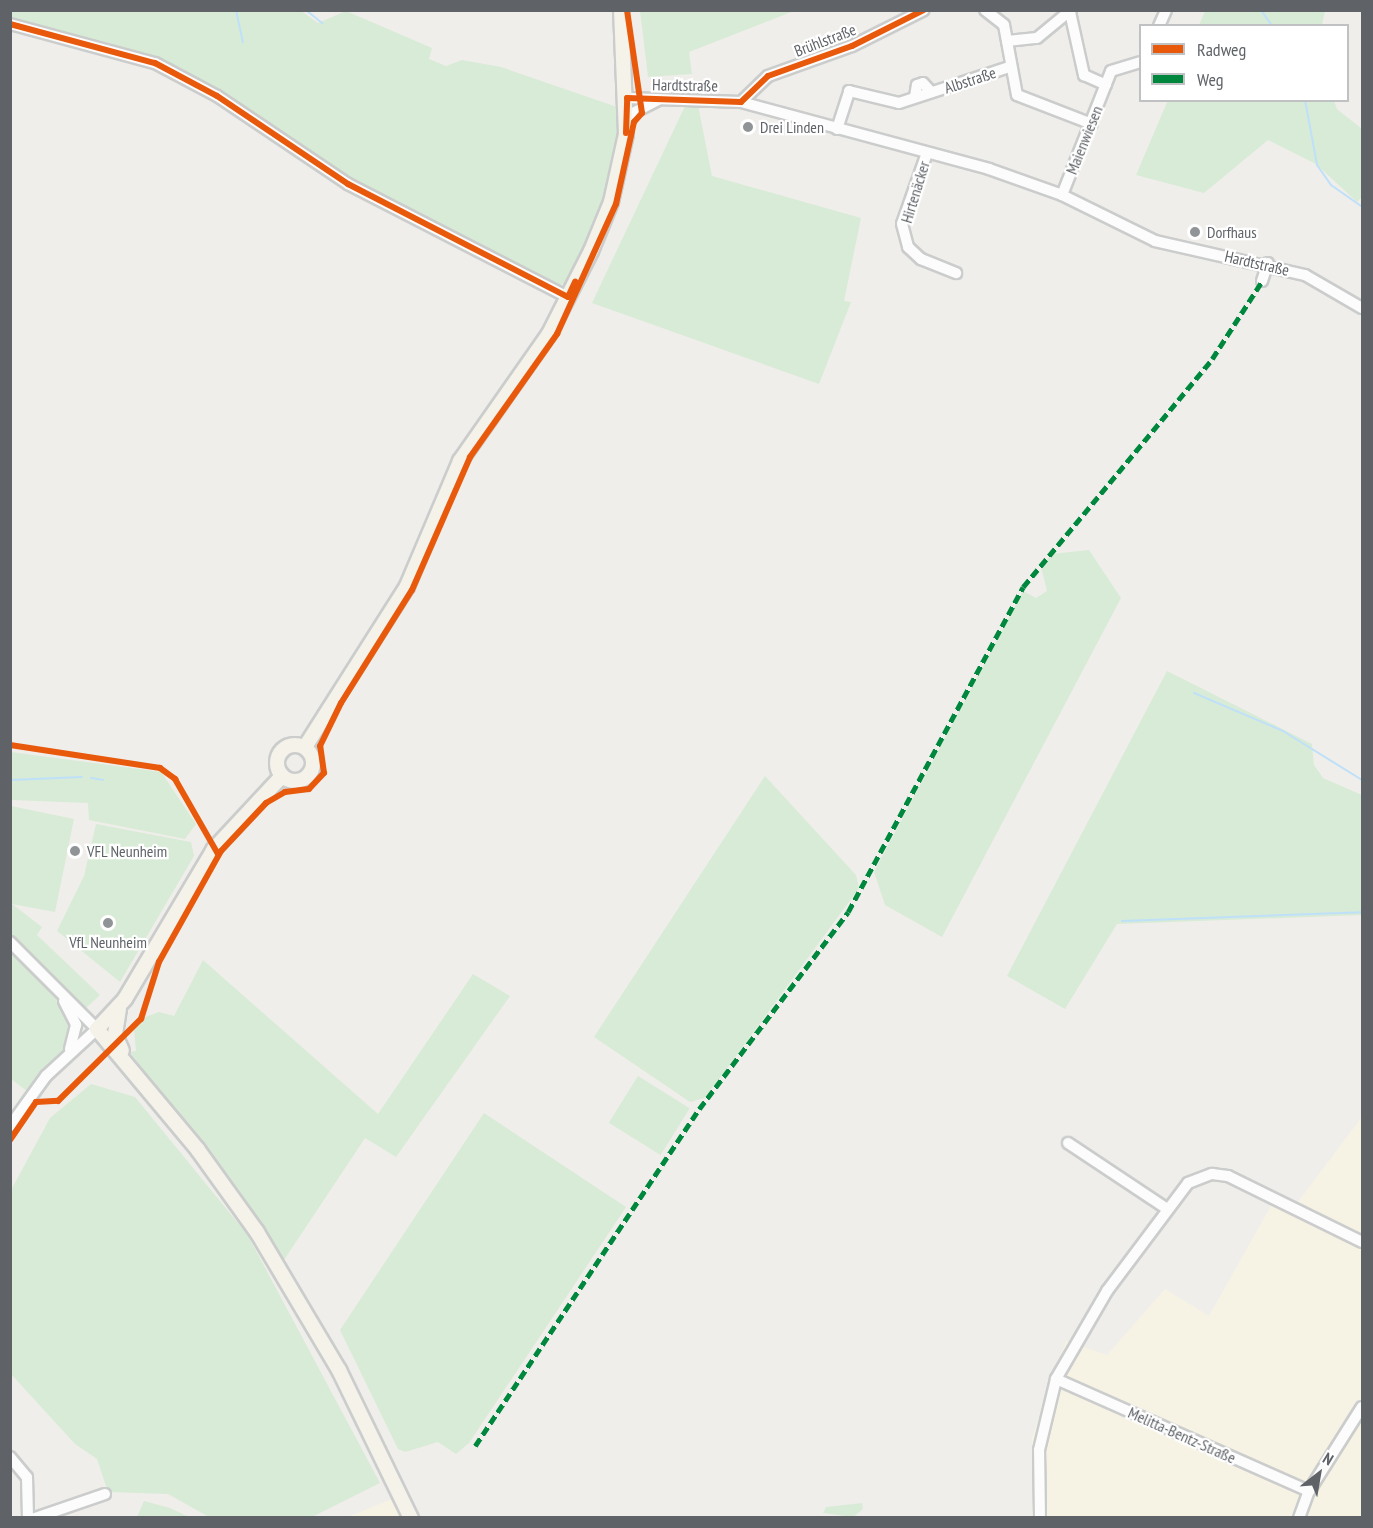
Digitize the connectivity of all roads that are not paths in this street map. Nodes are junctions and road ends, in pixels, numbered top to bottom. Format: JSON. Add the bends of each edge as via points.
{"nodes":[{"id":1,"x":621,"y":10,"type":"edge"},
{"id":2,"x":924,"y":10,"type":"edge"},
{"id":3,"x":985,"y":10,"type":"edge"},
{"id":4,"x":1166,"y":10,"type":"edge"},
{"id":5,"x":1070,"y":11,"type":"edge"},
{"id":6,"x":10,"y":24,"type":"edge"},
{"id":7,"x":1160,"y":24,"type":"edge"},
{"id":8,"x":1007,"y":41,"type":"junction"},
{"id":9,"x":1139,"y":62,"type":"edge"},
{"id":10,"x":1009,"y":68,"type":"junction"},
{"id":11,"x":1106,"y":85,"type":"junction"},
{"id":12,"x":627,"y":98,"type":"junction"},
{"id":13,"x":663,"y":98,"type":"junction"},
{"id":14,"x":741,"y":102,"type":"junction"},
{"id":15,"x":627,"y":116,"type":"junction"},
{"id":16,"x":1092,"y":124,"type":"junction"},
{"id":17,"x":837,"y":129,"type":"junction"},
{"id":18,"x":927,"y":153,"type":"junction"},
{"id":19,"x":1062,"y":195,"type":"junction"},
{"id":20,"x":1268,"y":263,"type":"junction"},
{"id":21,"x":956,"y":273,"type":"dead end"},
{"id":22,"x":1262,"y":281,"type":"dead end"},
{"id":23,"x":568,"y":297,"type":"junction"},
{"id":24,"x":1361,"y":304,"type":"edge"},
{"id":25,"x":305,"y":747,"type":"junction"},
{"id":26,"x":282,"y":776,"type":"junction"},
{"id":27,"x":10,"y":942,"type":"edge"},
{"id":28,"x":58,"y":990,"type":"junction"},
{"id":29,"x":119,"y":1007,"type":"junction"},
{"id":30,"x":97,"y":1029,"type":"junction"},
{"id":31,"x":62,"y":1059,"type":"junction"},
{"id":32,"x":127,"y":1064,"type":"junction"},
{"id":33,"x":10,"y":1126,"type":"edge"},
{"id":34,"x":1068,"y":1143,"type":"dead end"},
{"id":35,"x":1166,"y":1208,"type":"junction"},
{"id":36,"x":1362,"y":1242,"type":"edge"},
{"id":37,"x":1056,"y":1378,"type":"junction"},
{"id":38,"x":1362,"y":1407,"type":"edge"},
{"id":39,"x":10,"y":1457,"type":"edge"},
{"id":40,"x":1309,"y":1491,"type":"junction"},
{"id":41,"x":105,"y":1494,"type":"dead end"},
{"id":42,"x":28,"y":1518,"type":"edge"},
{"id":43,"x":35,"y":1518,"type":"edge"},
{"id":44,"x":411,"y":1518,"type":"edge"},
{"id":45,"x":1040,"y":1518,"type":"edge"},
{"id":46,"x":1299,"y":1518,"type":"edge"}],
"edges":[{"from":1,"to":12,"type":"main road"},
{"from":2,"to":14,"type":"street","name":"Brühlstraße","via":[[852,46],[768,76]]},
{"from":3,"to":8,"type":"street","via":[[1004,25]]},
{"from":4,"to":7,"type":"street"},
{"from":5,"to":8,"type":"street","name":"Maienwiesen","via":[[1037,38]]},
{"from":5,"to":11,"type":"street","name":"Maienwiesen","via":[[1084,75]]},
{"from":6,"to":23,"type":"street","via":[[155,63],[218,96],[348,184]]},
{"from":8,"to":10,"type":"street"},
{"from":9,"to":11,"type":"street","name":"Maienwiesen","via":[[1111,70]]},
{"from":10,"to":16,"type":"street","via":[[1017,95]]},
{"from":10,"to":17,"type":"street","name":"Albstraße","via":[[931,92],[922,100],[915,97],[899,103],[849,91]]},
{"from":11,"to":16,"type":"street","name":"Maienwiesen"},
{"from":12,"to":13,"type":"street","name":"Hardtstraße"},
{"from":12,"to":15,"type":"main road"},
{"from":13,"to":14,"type":"street","name":"Hardtstraße"},
{"from":13,"to":15,"type":"street"},
{"from":14,"to":17,"type":"street","name":"Hardtstraße"},
{"from":15,"to":23,"type":"main road","via":[[611,202]]},
{"from":16,"to":19,"type":"street","name":"Maienwiesen"},
{"from":17,"to":18,"type":"street","name":"Hardtstraße"},
{"from":18,"to":19,"type":"street","name":"Hardtstraße"},
{"from":18,"to":21,"type":"street","name":"Hirtenäcker","via":[[902,224],[908,247],[921,259]]},
{"from":19,"to":20,"type":"street","name":"Hardtstraße","via":[[1155,241]]},
{"from":20,"to":22,"type":"street"},
{"from":20,"to":24,"type":"street","name":"Hardtstraße","via":[[1322,282]]},
{"from":23,"to":25,"type":"main road","via":[[526,372],[460,461],[407,586]]},
{"from":25,"to":26,"type":"main road","via":[[293,744],[280,752],[277,765]]},
{"from":25,"to":26,"type":"main road","via":[[313,758],[311,772],[300,781]]},
{"from":26,"to":29,"type":"main road","via":[[214,849]]},
{"from":27,"to":28,"type":"street"},
{"from":28,"to":30,"type":"street"},
{"from":28,"to":31,"type":"street","via":[[76,1025],[74,1043]]},
{"from":29,"to":30,"type":"main road"},
{"from":29,"to":32,"type":"main road","via":[[115,1035]]},
{"from":30,"to":31,"type":"street"},
{"from":30,"to":32,"type":"main road"},
{"from":31,"to":33,"type":"street"},
{"from":32,"to":44,"type":"main road","via":[[263,1241],[339,1370]]},
{"from":34,"to":35,"type":"street"},
{"from":35,"to":36,"type":"street","via":[[1188,1183],[1212,1174],[1249,1184]]},
{"from":35,"to":37,"type":"street","via":[[1072,1346]]},
{"from":37,"to":40,"type":"street","name":"Melitta-Bentz-Straße"},
{"from":37,"to":45,"type":"street","via":[[1039,1450]]},
{"from":38,"to":40,"type":"street"},
{"from":39,"to":42,"type":"street","via":[[27,1477]]},
{"from":40,"to":46,"type":"street"},
{"from":41,"to":43,"type":"street"}]}
